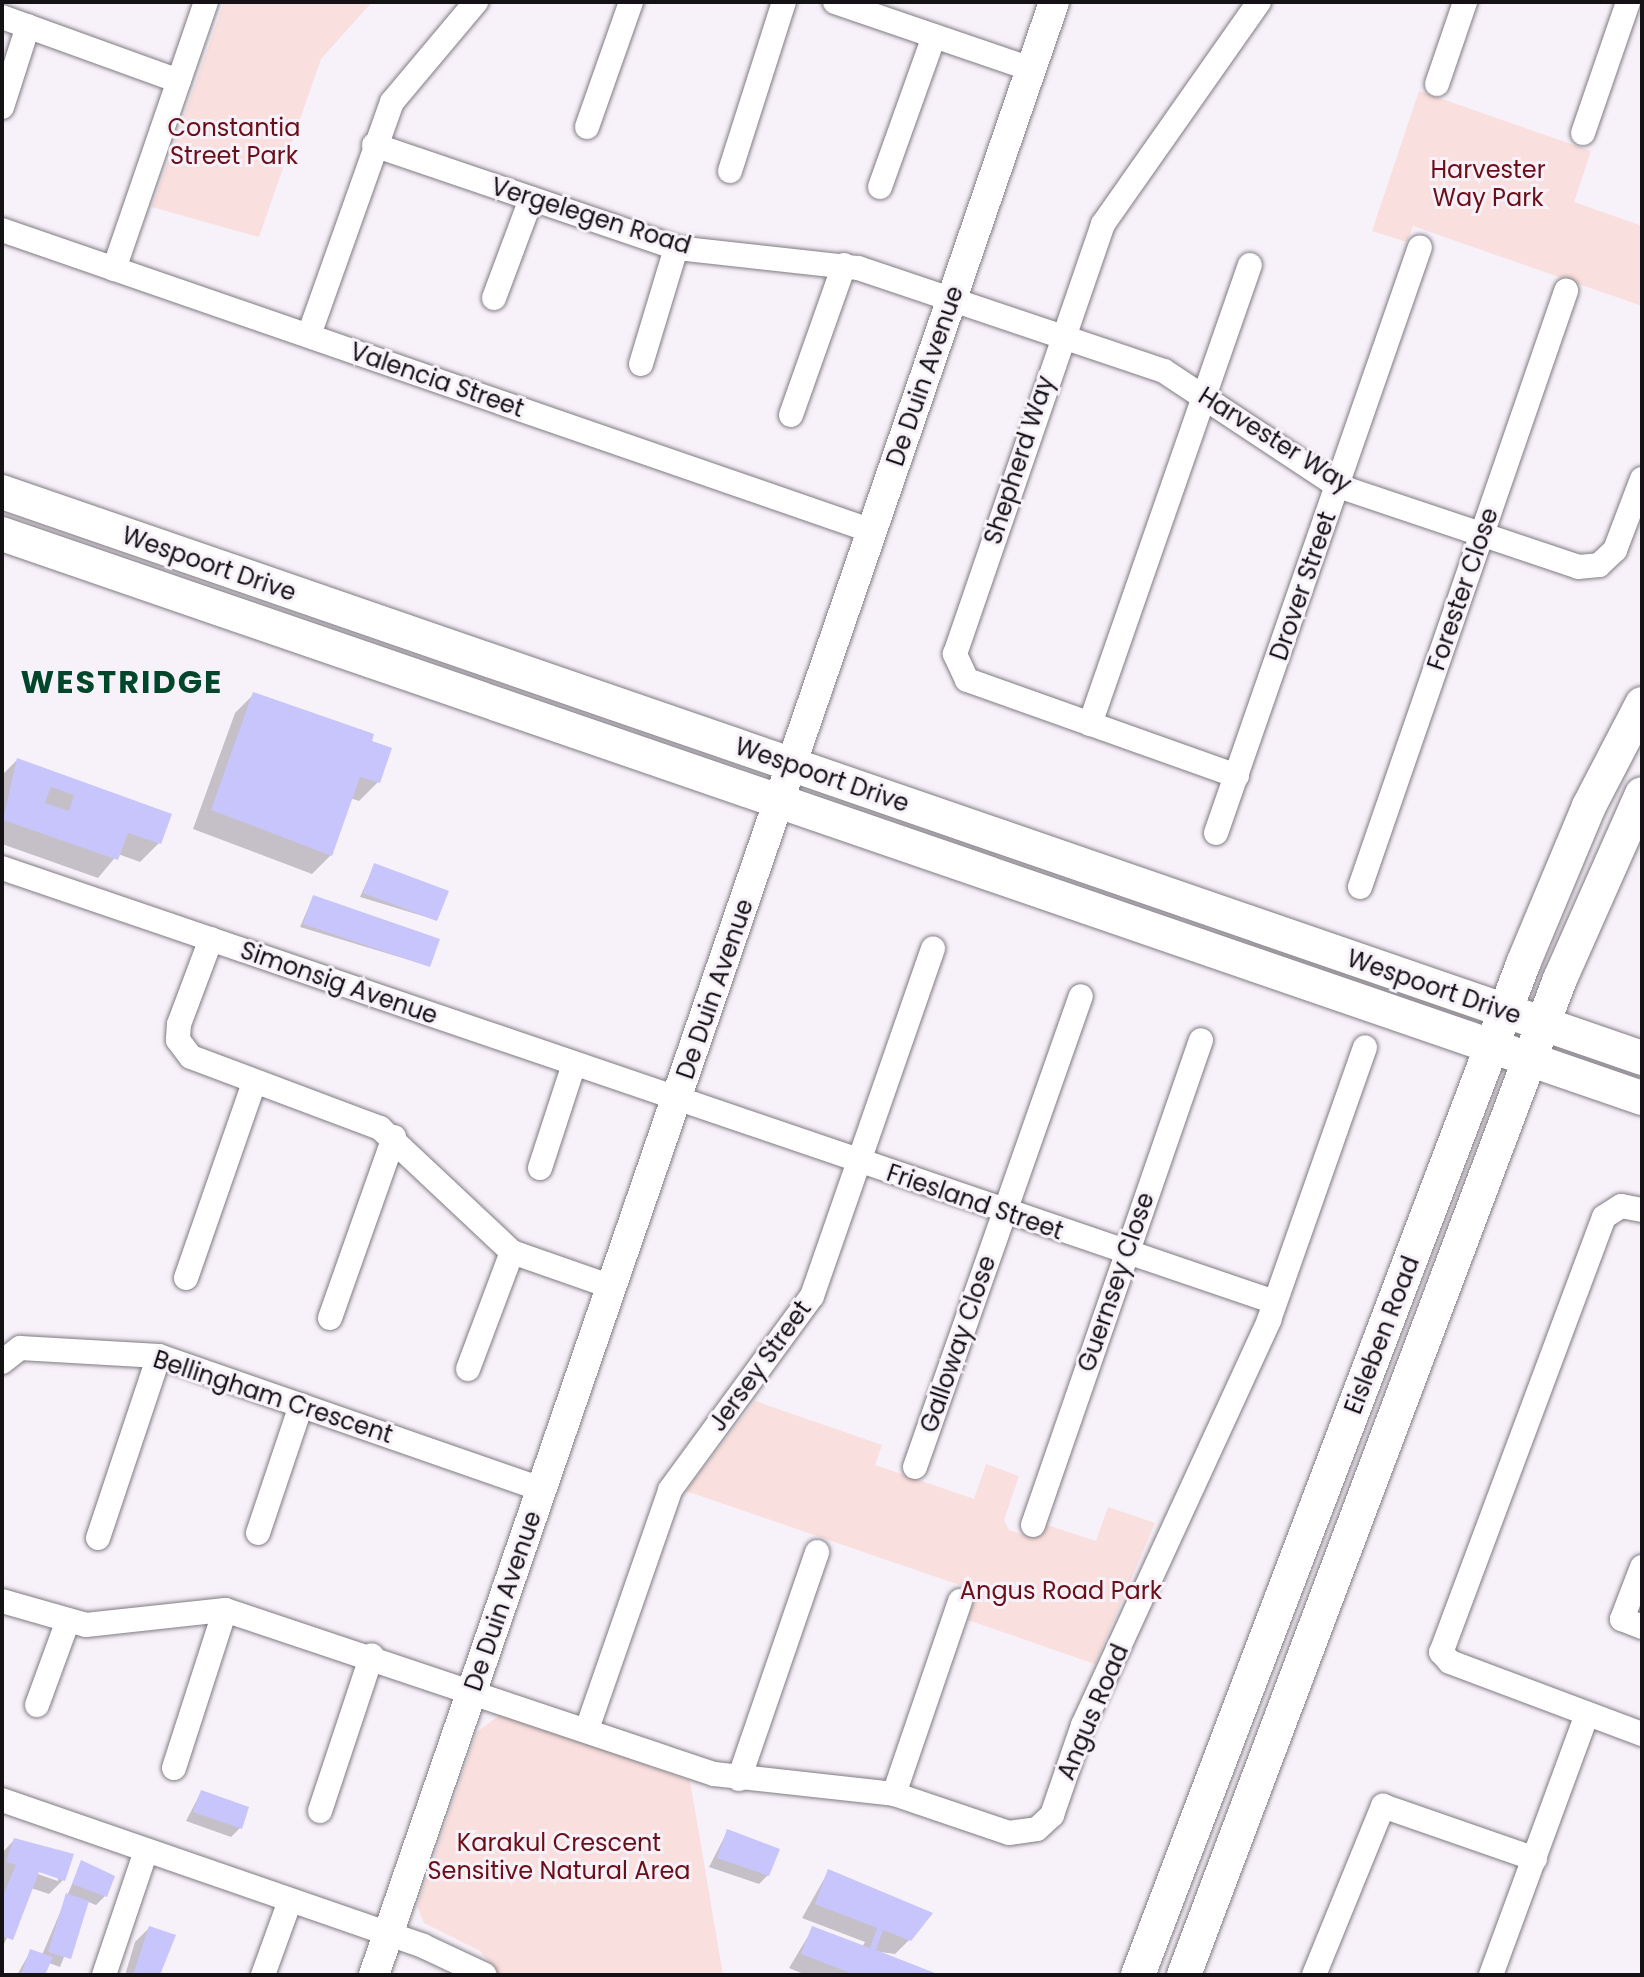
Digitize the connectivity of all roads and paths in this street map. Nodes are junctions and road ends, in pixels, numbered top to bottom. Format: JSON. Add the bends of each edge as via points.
{"nodes":[{"id":1,"x":206,"y":2,"type":"edge"},
{"id":2,"x":476,"y":2,"type":"edge"},
{"id":3,"x":631,"y":2,"type":"edge"},
{"id":4,"x":784,"y":2,"type":"edge"},
{"id":5,"x":835,"y":2,"type":"edge"},
{"id":6,"x":1054,"y":2,"type":"edge"},
{"id":7,"x":1259,"y":2,"type":"edge"},
{"id":8,"x":1465,"y":2,"type":"edge"},
{"id":9,"x":1628,"y":2,"type":"edge"},
{"id":10,"x":2,"y":17,"type":"edge"},
{"id":11,"x":28,"y":26,"type":"junction"},
{"id":12,"x":934,"y":36,"type":"junction"},
{"id":13,"x":1031,"y":69,"type":"junction"},
{"id":14,"x":179,"y":81,"type":"junction"},
{"id":15,"x":1437,"y":84,"type":"dead end"},
{"id":16,"x":2,"y":107,"type":"edge"},
{"id":17,"x":587,"y":127,"type":"dead end"},
{"id":18,"x":1583,"y":133,"type":"dead end"},
{"id":19,"x":374,"y":145,"type":"junction"},
{"id":20,"x":730,"y":171,"type":"dead end"},
{"id":21,"x":880,"y":187,"type":"dead end"},
{"id":22,"x":531,"y":199,"type":"junction"},
{"id":23,"x":2,"y":230,"type":"edge"},
{"id":24,"x":1420,"y":247,"type":"dead end"},
{"id":25,"x":676,"y":248,"type":"junction"},
{"id":26,"x":844,"y":265,"type":"junction"},
{"id":27,"x":1250,"y":265,"type":"dead end"},
{"id":28,"x":114,"y":269,"type":"junction"},
{"id":29,"x":1566,"y":291,"type":"dead end"},
{"id":30,"x":494,"y":298,"type":"dead end"},
{"id":31,"x":951,"y":300,"type":"junction"},
{"id":32,"x":309,"y":335,"type":"junction"},
{"id":33,"x":1060,"y":338,"type":"junction"},
{"id":34,"x":641,"y":364,"type":"dead end"},
{"id":35,"x":1204,"y":397,"type":"junction"},
{"id":36,"x":791,"y":415,"type":"dead end"},
{"id":37,"x":1642,"y":479,"type":"edge"},
{"id":38,"x":1338,"y":486,"type":"junction"},
{"id":39,"x":2,"y":492,"type":"edge"},
{"id":40,"x":872,"y":531,"type":"junction"},
{"id":41,"x":2,"y":534,"type":"edge"},
{"id":42,"x":1482,"y":536,"type":"junction"},
{"id":43,"x":1642,"y":704,"type":"edge"},
{"id":44,"x":1090,"y":724,"type":"junction"},
{"id":45,"x":792,"y":765,"type":"junction"},
{"id":46,"x":1237,"y":776,"type":"junction"},
{"id":47,"x":1642,"y":794,"type":"edge"},
{"id":48,"x":779,"y":801,"type":"junction"},
{"id":49,"x":1216,"y":833,"type":"dead end"},
{"id":50,"x":3,"y":872,"type":"edge"},
{"id":51,"x":1360,"y":887,"type":"dead end"},
{"id":52,"x":211,"y":939,"type":"junction"},
{"id":53,"x":933,"y":948,"type":"dead end"},
{"id":54,"x":1081,"y":996,"type":"dead end"},
{"id":55,"x":1504,"y":1012,"type":"junction"},
{"id":56,"x":1543,"y":1025,"type":"junction"},
{"id":57,"x":1201,"y":1040,"type":"dead end"},
{"id":58,"x":1365,"y":1047,"type":"dead end"},
{"id":59,"x":1491,"y":1047,"type":"junction"},
{"id":60,"x":1642,"y":1058,"type":"edge"},
{"id":61,"x":1530,"y":1059,"type":"junction"},
{"id":62,"x":574,"y":1064,"type":"junction"},
{"id":63,"x":254,"y":1083,"type":"junction"},
{"id":64,"x":1642,"y":1098,"type":"edge"},
{"id":65,"x":676,"y":1099,"type":"junction"},
{"id":66,"x":394,"y":1137,"type":"junction"},
{"id":67,"x":857,"y":1161,"type":"junction"},
{"id":68,"x":540,"y":1168,"type":"dead end"},
{"id":69,"x":1642,"y":1210,"type":"edge"},
{"id":70,"x":1003,"y":1212,"type":"junction"},
{"id":71,"x":512,"y":1252,"type":"junction"},
{"id":72,"x":1126,"y":1254,"type":"junction"},
{"id":73,"x":186,"y":1278,"type":"dead end"},
{"id":74,"x":612,"y":1287,"type":"junction"},
{"id":75,"x":1275,"y":1302,"type":"junction"},
{"id":76,"x":330,"y":1318,"type":"dead end"},
{"id":77,"x":159,"y":1356,"type":"junction"},
{"id":78,"x":2,"y":1362,"type":"edge"},
{"id":79,"x":468,"y":1369,"type":"dead end"},
{"id":80,"x":301,"y":1405,"type":"junction"},
{"id":81,"x":915,"y":1467,"type":"dead end"},
{"id":82,"x":541,"y":1489,"type":"junction"},
{"id":83,"x":1033,"y":1525,"type":"dead end"},
{"id":84,"x":258,"y":1533,"type":"dead end"},
{"id":85,"x":98,"y":1538,"type":"dead end"},
{"id":86,"x":817,"y":1552,"type":"dead end"},
{"id":87,"x":1642,"y":1567,"type":"edge"},
{"id":88,"x":2,"y":1601,"type":"edge"},
{"id":89,"x":960,"y":1601,"type":"dead end"},
{"id":90,"x":225,"y":1610,"type":"junction"},
{"id":91,"x":67,"y":1623,"type":"junction"},
{"id":92,"x":1642,"y":1627,"type":"edge"},
{"id":93,"x":372,"y":1655,"type":"junction"},
{"id":94,"x":472,"y":1689,"type":"junction"},
{"id":95,"x":37,"y":1705,"type":"dead end"},
{"id":96,"x":1587,"y":1714,"type":"junction"},
{"id":97,"x":587,"y":1729,"type":"junction"},
{"id":98,"x":1642,"y":1734,"type":"edge"},
{"id":99,"x":174,"y":1768,"type":"dead end"},
{"id":100,"x":739,"y":1779,"type":"junction"},
{"id":101,"x":894,"y":1794,"type":"junction"},
{"id":102,"x":3,"y":1803,"type":"edge"},
{"id":103,"x":320,"y":1811,"type":"dead end"},
{"id":104,"x":146,"y":1851,"type":"junction"},
{"id":105,"x":1535,"y":1859,"type":"junction"},
{"id":106,"x":290,"y":1901,"type":"junction"},
{"id":107,"x":387,"y":1936,"type":"junction"},
{"id":108,"x":104,"y":1975,"type":"edge"},
{"id":109,"x":263,"y":1975,"type":"edge"},
{"id":110,"x":374,"y":1975,"type":"edge"},
{"id":111,"x":485,"y":1975,"type":"edge"},
{"id":112,"x":1138,"y":1975,"type":"edge"},
{"id":113,"x":1184,"y":1975,"type":"edge"},
{"id":114,"x":1314,"y":1975,"type":"edge"},
{"id":115,"x":1491,"y":1975,"type":"edge"}],
"edges":[{"from":1,"to":14,"type":"street"},
{"from":2,"to":19,"type":"street","via":[[399,92]]},
{"from":3,"to":17,"type":"street"},
{"from":4,"to":20,"type":"street"},
{"from":5,"to":12,"type":"street"},
{"from":6,"to":13,"type":"street","name":"De Duin Avenue"},
{"from":7,"to":33,"type":"street","name":"Shepherd Way","via":[[1127,183],[1103,224]]},
{"from":8,"to":15,"type":"street"},
{"from":9,"to":18,"type":"street"},
{"from":10,"to":11,"type":"street"},
{"from":11,"to":14,"type":"street"},
{"from":11,"to":16,"type":"street"},
{"from":12,"to":13,"type":"street"},
{"from":12,"to":21,"type":"street"},
{"from":13,"to":31,"type":"street","name":"De Duin Avenue"},
{"from":14,"to":28,"type":"street"},
{"from":19,"to":22,"type":"street","name":"Vergelegen Road"},
{"from":19,"to":32,"type":"street"},
{"from":22,"to":25,"type":"street","name":"Vergelegen Road"},
{"from":22,"to":30,"type":"street"},
{"from":23,"to":28,"type":"street","name":"Valencia Street"},
{"from":24,"to":38,"type":"street","name":"Drover Street"},
{"from":25,"to":26,"type":"street","name":"Vergelegen Road"},
{"from":25,"to":34,"type":"street"},
{"from":26,"to":31,"type":"street","name":"Vergelegen Road"},
{"from":26,"to":36,"type":"street"},
{"from":27,"to":35,"type":"street"},
{"from":28,"to":32,"type":"street","name":"Valencia Street"},
{"from":29,"to":42,"type":"street","name":"Forester Close"},
{"from":31,"to":33,"type":"street","name":"Harvester Way"},
{"from":31,"to":40,"type":"street","name":"De Duin Avenue"},
{"from":32,"to":40,"type":"street","name":"Valencia Street"},
{"from":33,"to":35,"type":"street","name":"Harvester Way","via":[[1164,371]]},
{"from":33,"to":44,"type":"street","name":"Shepherd Way","via":[[955,654],[967,680]]},
{"from":35,"to":38,"type":"street","name":"Harvester Way"},
{"from":35,"to":44,"type":"street"},
{"from":37,"to":42,"type":"street","name":"Harvester Way","via":[[1615,550],[1599,565],[1578,567]]},
{"from":38,"to":42,"type":"street","name":"Harvester Way"},
{"from":38,"to":46,"type":"street","name":"Drover Street"},
{"from":39,"to":45,"type":"main road","name":"Wespoort Drive"},
{"from":40,"to":45,"type":"street","name":"De Duin Avenue"},
{"from":41,"to":48,"type":"main road","name":"Wespoort Drive"},
{"from":42,"to":51,"type":"street","name":"Forester Close"},
{"from":43,"to":55,"type":"main road","name":"Eisleben Road","via":[[1589,806]]},
{"from":44,"to":46,"type":"street","name":"Shepherd Way"},
{"from":45,"to":48,"type":"street","name":"De Duin Avenue"},
{"from":45,"to":55,"type":"main road","name":"Wespoort Drive"},
{"from":46,"to":49,"type":"street","name":"Drover Street"},
{"from":47,"to":56,"type":"main road","name":"Eisleben Road"},
{"from":48,"to":59,"type":"main road","name":"Wespoort Drive"},
{"from":48,"to":65,"type":"street","name":"De Duin Avenue"},
{"from":50,"to":52,"type":"street","name":"Simonsig Avenue"},
{"from":52,"to":62,"type":"street","name":"Simonsig Avenue"},
{"from":52,"to":63,"type":"street","via":[[178,1040],[191,1057]]},
{"from":53,"to":67,"type":"street","name":"Jersey Street"},
{"from":54,"to":70,"type":"street","name":"Galloway Close"},
{"from":55,"to":56,"type":"main road","name":"Wespoort Drive"},
{"from":55,"to":59,"type":"main road","name":"Eisleben Road"},
{"from":56,"to":60,"type":"main road","name":"Wespoort Drive"},
{"from":56,"to":61,"type":"main road","name":"Eisleben Road"},
{"from":57,"to":72,"type":"street","name":"Guernsey Close"},
{"from":58,"to":75,"type":"street","name":"Angus Road"},
{"from":59,"to":61,"type":"main road","name":"Wespoort Drive"},
{"from":59,"to":112,"type":"main road","name":"Eisleben Road"},
{"from":61,"to":64,"type":"main road","name":"Wespoort Drive"},
{"from":61,"to":113,"type":"main road","name":"Eisleben Road"},
{"from":62,"to":65,"type":"street","name":"Simonsig Avenue"},
{"from":62,"to":68,"type":"street"},
{"from":63,"to":66,"type":"street"},
{"from":63,"to":73,"type":"street"},
{"from":65,"to":67,"type":"street","name":"Friesland Street"},
{"from":65,"to":74,"type":"street","name":"De Duin Avenue"},
{"from":66,"to":71,"type":"street"},
{"from":66,"to":76,"type":"street"},
{"from":67,"to":70,"type":"street","name":"Friesland Street"},
{"from":67,"to":97,"type":"street","name":"Jersey Street","via":[[806,1308],[670,1490]]},
{"from":69,"to":96,"type":"street","via":[[1612,1209],[1442,1656]]},
{"from":70,"to":72,"type":"street","name":"Friesland Street"},
{"from":70,"to":81,"type":"street","name":"Galloway Close"},
{"from":71,"to":74,"type":"street"},
{"from":71,"to":79,"type":"street"},
{"from":72,"to":75,"type":"street","name":"Friesland Street"},
{"from":72,"to":83,"type":"street","name":"Guernsey Close"},
{"from":74,"to":82,"type":"street","name":"De Duin Avenue"},
{"from":75,"to":101,"type":"street","name":"Angus Road","via":[[1083,1725],[1052,1815],[1037,1829],[1009,1833]]},
{"from":77,"to":78,"type":"street","name":"Bellingham Crescent","via":[[20,1348]]},
{"from":77,"to":80,"type":"street","name":"Bellingham Crescent"},
{"from":77,"to":85,"type":"street"},
{"from":80,"to":82,"type":"street","name":"Bellingham Crescent"},
{"from":80,"to":84,"type":"street"},
{"from":82,"to":94,"type":"street","name":"De Duin Avenue"},
{"from":86,"to":100,"type":"street"},
{"from":87,"to":92,"type":"street","via":[[1622,1619]]},
{"from":88,"to":91,"type":"street"},
{"from":89,"to":101,"type":"street"},
{"from":90,"to":91,"type":"street"},
{"from":90,"to":93,"type":"street","name":"Angus Road"},
{"from":90,"to":99,"type":"street"},
{"from":91,"to":95,"type":"street"},
{"from":93,"to":94,"type":"street","name":"Angus Road"},
{"from":93,"to":103,"type":"street"},
{"from":94,"to":97,"type":"street","name":"Angus Road"},
{"from":94,"to":107,"type":"street","name":"De Duin Avenue"},
{"from":96,"to":98,"type":"street"},
{"from":96,"to":105,"type":"street"},
{"from":97,"to":100,"type":"street","name":"Angus Road"},
{"from":100,"to":101,"type":"street","name":"Angus Road"},
{"from":102,"to":104,"type":"street"},
{"from":104,"to":106,"type":"street"},
{"from":104,"to":108,"type":"street"},
{"from":105,"to":114,"type":"street","via":[[1383,1806]]},
{"from":105,"to":115,"type":"street"},
{"from":106,"to":107,"type":"street"},
{"from":106,"to":109,"type":"street"},
{"from":107,"to":110,"type":"street","name":"De Duin Avenue"},
{"from":107,"to":111,"type":"street"}]}
